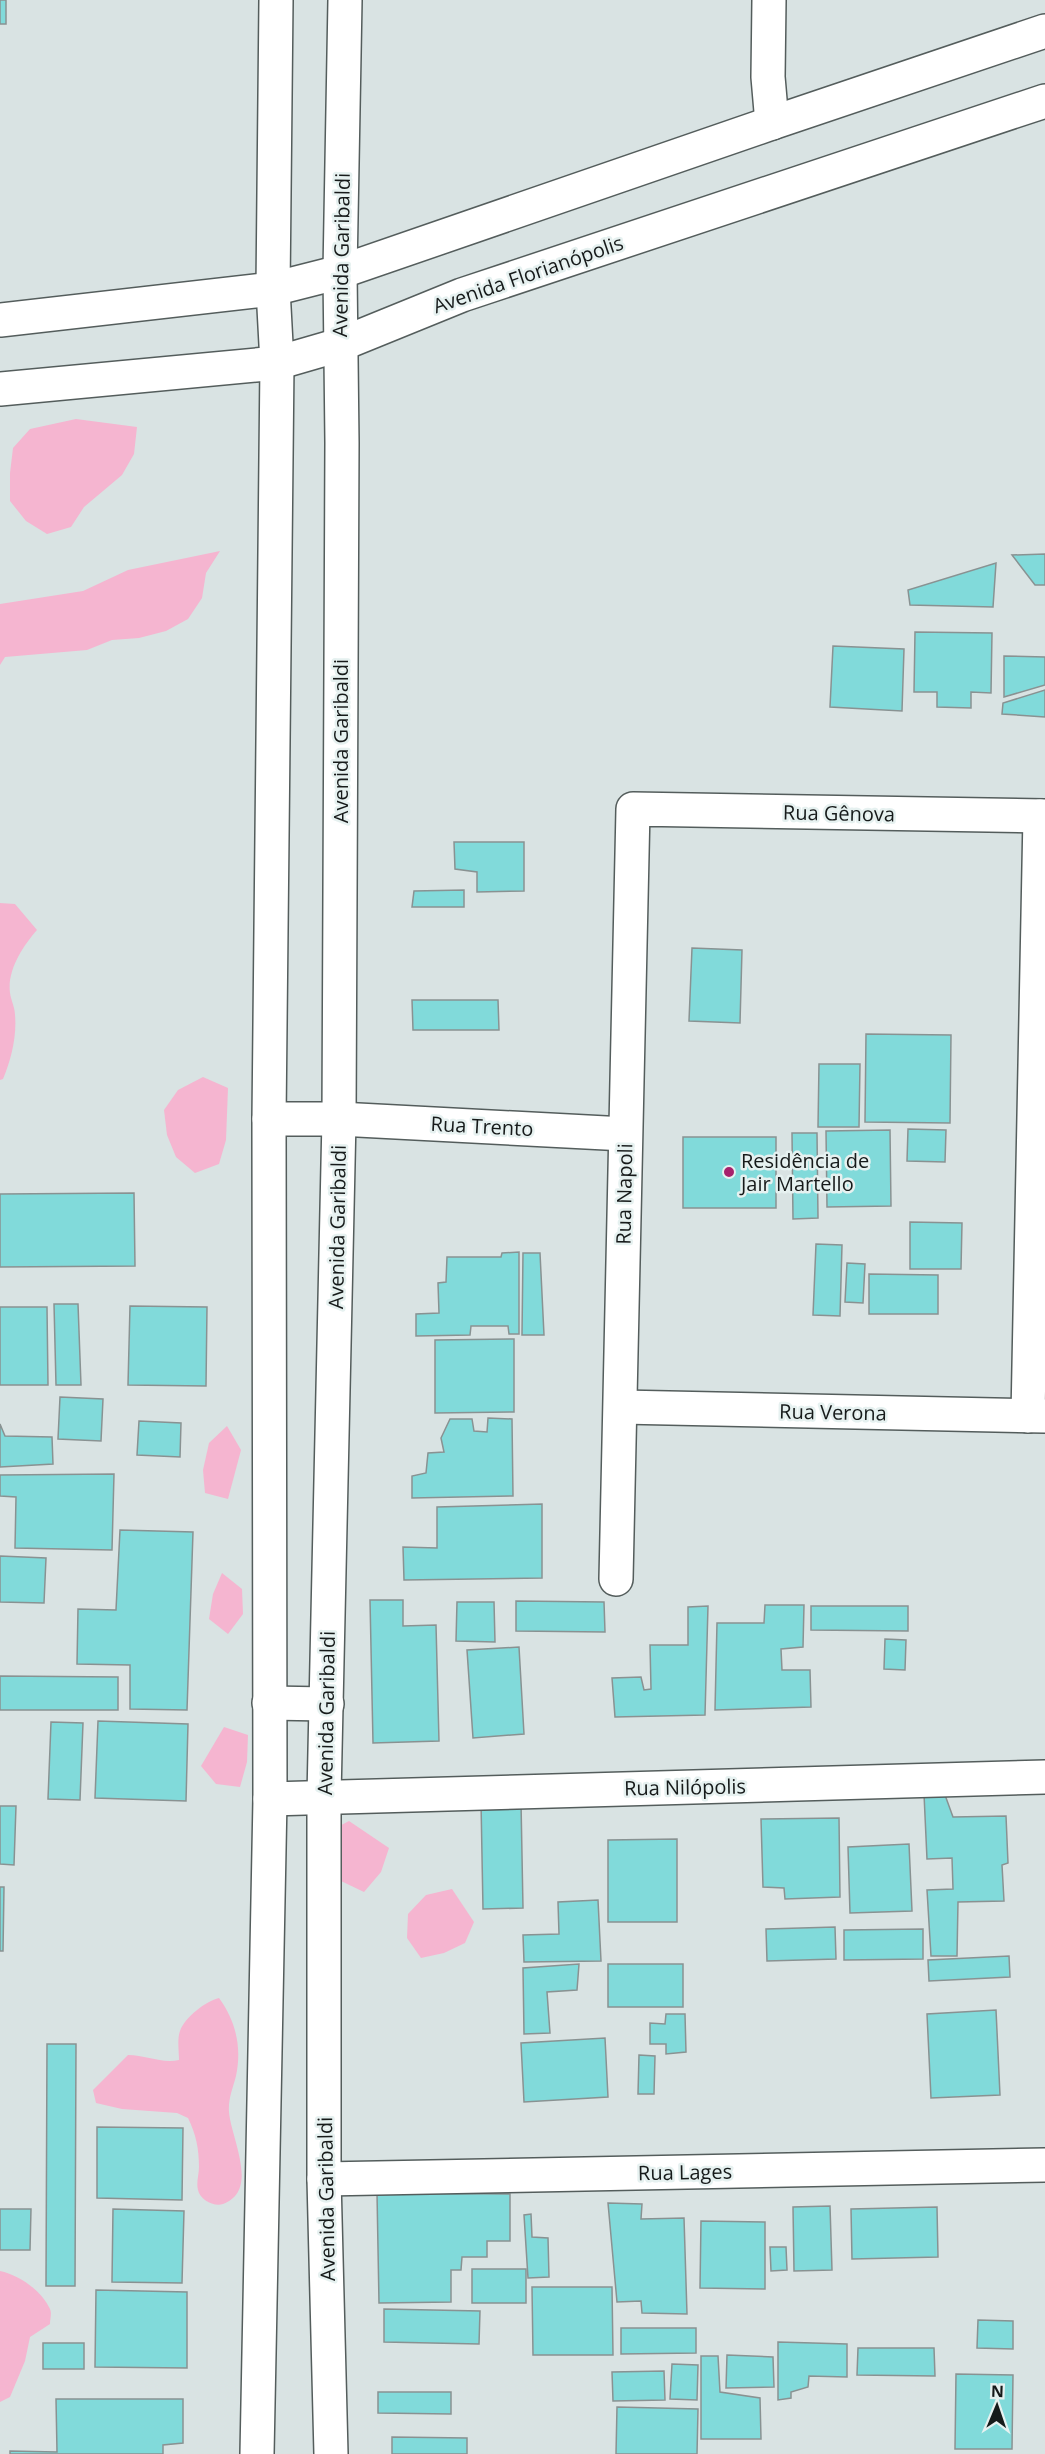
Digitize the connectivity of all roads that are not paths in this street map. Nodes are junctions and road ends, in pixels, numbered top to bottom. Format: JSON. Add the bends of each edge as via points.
{"nodes":[{"id":1,"x":276,"y":0,"type":"edge"},
{"id":2,"x":345,"y":0,"type":"edge"},
{"id":3,"x":769,"y":0,"type":"edge"},
{"id":4,"x":1045,"y":31,"type":"edge"},
{"id":5,"x":1045,"y":101,"type":"edge"},
{"id":6,"x":772,"y":123,"type":"junction"},
{"id":7,"x":340,"y":273,"type":"junction"},
{"id":8,"x":273,"y":290,"type":"junction"},
{"id":9,"x":0,"y":320,"type":"edge"},
{"id":10,"x":339,"y":345,"type":"junction"},
{"id":11,"x":277,"y":363,"type":"junction"},
{"id":12,"x":0,"y":389,"type":"edge"},
{"id":13,"x":633,"y":810,"type":"joint"},
{"id":14,"x":1043,"y":816,"type":"edge"},
{"id":15,"x":269,"y":1119,"type":"junction"},
{"id":16,"x":339,"y":1119,"type":"junction"},
{"id":17,"x":625,"y":1134,"type":"junction"},
{"id":18,"x":621,"y":1407,"type":"junction"},
{"id":19,"x":1037,"y":1416,"type":"edge"},
{"id":20,"x":616,"y":1579,"type":"dead end"},
{"id":21,"x":269,"y":1703,"type":"junction"},
{"id":22,"x":327,"y":1704,"type":"junction"},
{"id":23,"x":1045,"y":1777,"type":"edge"},
{"id":24,"x":324,"y":1796,"type":"junction"},
{"id":25,"x":270,"y":1799,"type":"junction"},
{"id":26,"x":1045,"y":2165,"type":"edge"},
{"id":27,"x":324,"y":2179,"type":"junction"},
{"id":28,"x":256,"y":2454,"type":"edge"},
{"id":29,"x":331,"y":2454,"type":"edge"}],
"edges":[{"from":1,"to":8,"type":"street"},
{"from":2,"to":7,"type":"street","name":"Avenida Garibaldi"},
{"from":3,"to":6,"type":"street"},
{"from":4,"to":6,"type":"street"},
{"from":5,"to":10,"type":"street","name":"Avenida Florianópolis","via":[[462,295]]},
{"from":6,"to":7,"type":"street"},
{"from":7,"to":8,"type":"street"},
{"from":7,"to":10,"type":"street","name":"Avenida Garibaldi"},
{"from":8,"to":9,"type":"street"},
{"from":8,"to":11,"type":"street"},
{"from":10,"to":11,"type":"street","name":"Avenida Florianópolis"},
{"from":10,"to":16,"type":"street","name":"Avenida Garibaldi"},
{"from":11,"to":12,"type":"street","name":"Avenida Florianópolis"},
{"from":11,"to":15,"type":"street"},
{"from":13,"to":14,"type":"street","name":"Rua Gênova"},
{"from":13,"to":17,"type":"street","name":"Rua Napoli"},
{"from":14,"to":19,"type":"street"},
{"from":15,"to":16,"type":"street","name":"Rua Trento"},
{"from":15,"to":21,"type":"street"},
{"from":16,"to":17,"type":"street","name":"Rua Trento"},
{"from":16,"to":22,"type":"street","name":"Avenida Garibaldi"},
{"from":17,"to":18,"type":"street","name":"Rua Napoli"},
{"from":18,"to":19,"type":"street","name":"Rua Verona"},
{"from":18,"to":20,"type":"street","name":"Rua Napoli"},
{"from":21,"to":22,"type":"street"},
{"from":21,"to":25,"type":"street"},
{"from":22,"to":24,"type":"street","name":"Avenida Garibaldi"},
{"from":23,"to":24,"type":"street","name":"Rua Nilópolis"},
{"from":24,"to":25,"type":"street","name":"Rua Nilópolis"},
{"from":24,"to":27,"type":"street","name":"Avenida Garibaldi"},
{"from":25,"to":28,"type":"street"},
{"from":26,"to":27,"type":"street","name":"Rua Lages"},
{"from":27,"to":29,"type":"street","name":"Avenida Garibaldi"}]}
